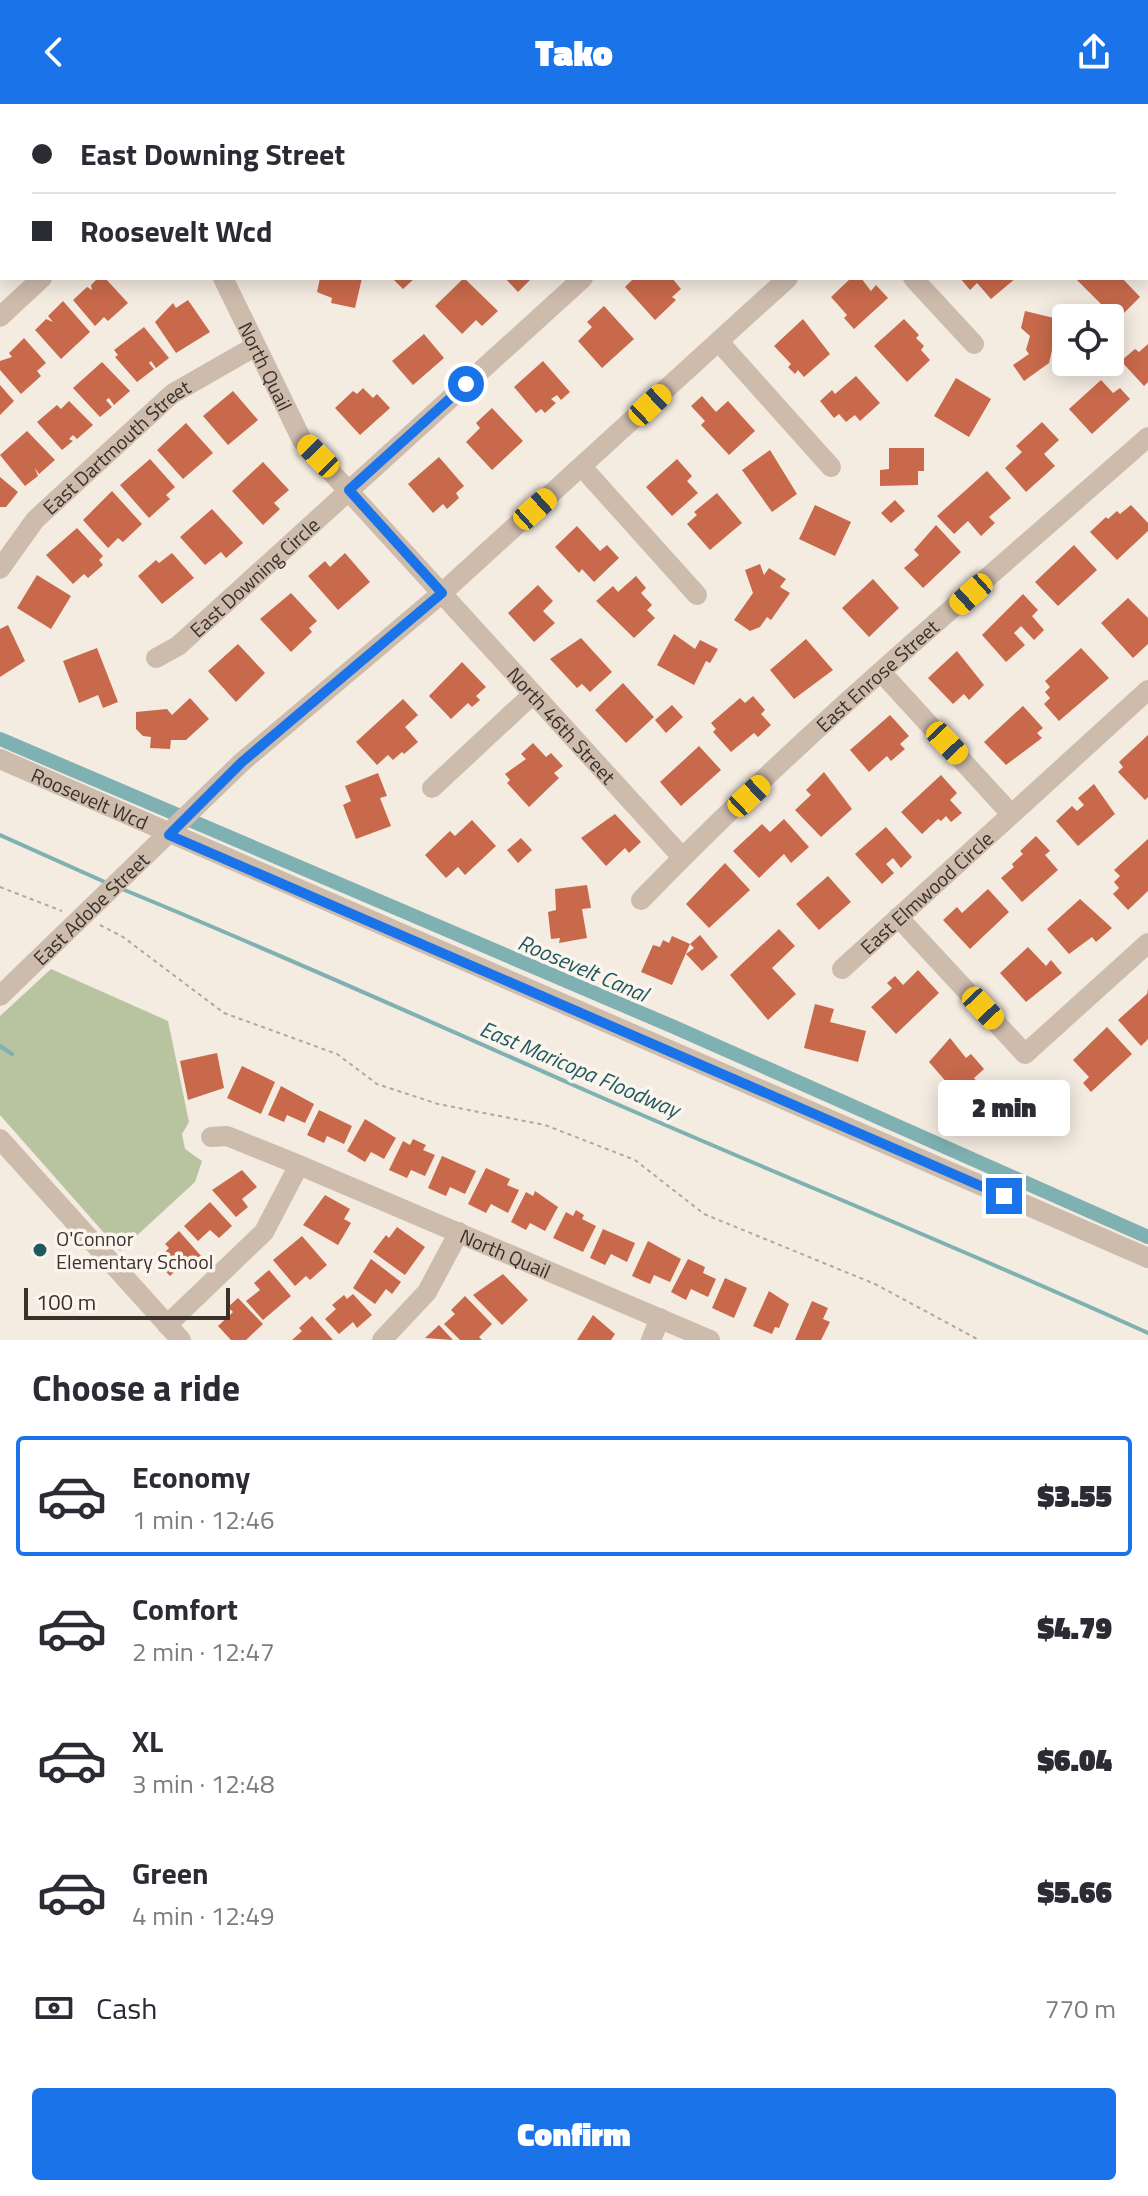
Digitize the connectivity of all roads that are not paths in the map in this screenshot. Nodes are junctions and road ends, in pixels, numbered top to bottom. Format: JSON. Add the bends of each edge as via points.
{"nodes":[{"id":1,"x":40,"y":280,"type":"edge"},
{"id":2,"x":224,"y":280,"type":"edge"},
{"id":3,"x":581,"y":280,"type":"edge"},
{"id":4,"x":786,"y":280,"type":"edge"},
{"id":5,"x":915,"y":280,"type":"edge"},
{"id":6,"x":0,"y":317,"type":"edge"},
{"id":7,"x":719,"y":342,"type":"junction"},
{"id":8,"x":974,"y":344,"type":"dead end"},
{"id":9,"x":254,"y":347,"type":"junction"},
{"id":10,"x":1148,"y":437,"type":"edge"},
{"id":11,"x":582,"y":467,"type":"junction"},
{"id":12,"x":831,"y":467,"type":"dead end"},
{"id":13,"x":349,"y":490,"type":"junction"},
{"id":14,"x":0,"y":569,"type":"edge"},
{"id":15,"x":442,"y":593,"type":"junction"},
{"id":16,"x":697,"y":595,"type":"dead end"},
{"id":17,"x":156,"y":658,"type":"dead end"},
{"id":18,"x":882,"y":673,"type":"junction"},
{"id":19,"x":1148,"y":690,"type":"edge"},
{"id":20,"x":532,"y":695,"type":"junction"},
{"id":21,"x":0,"y":759,"type":"edge"},
{"id":22,"x":432,"y":788,"type":"dead end"},
{"id":23,"x":1011,"y":814,"type":"junction"},
{"id":24,"x":172,"y":832,"type":"junction"},
{"id":25,"x":682,"y":857,"type":"junction"},
{"id":26,"x":641,"y":900,"type":"dead end"},
{"id":27,"x":898,"y":917,"type":"junction"},
{"id":28,"x":1148,"y":943,"type":"edge"},
{"id":29,"x":842,"y":969,"type":"dead end"},
{"id":30,"x":0,"y":996,"type":"edge"},
{"id":31,"x":211,"y":1137,"type":"dead end"},
{"id":32,"x":0,"y":1139,"type":"edge"},
{"id":33,"x":299,"y":1165,"type":"junction"},
{"id":34,"x":459,"y":1232,"type":"junction"},
{"id":35,"x":1148,"y":1258,"type":"edge"},
{"id":36,"x":660,"y":1318,"type":"junction"},
{"id":37,"x":174,"y":1332,"type":"edge"},
{"id":38,"x":382,"y":1340,"type":"edge"},
{"id":39,"x":651,"y":1340,"type":"edge"},
{"id":40,"x":710,"y":1340,"type":"edge"}],
"edges":[{"from":1,"to":6,"type":"street"},
{"from":2,"to":9,"type":"street","name":"North Quail"},
{"from":3,"to":13,"type":"street","name":"East Downing Circle"},
{"from":4,"to":7,"type":"street","name":"East Adobe Street"},
{"from":5,"to":8,"type":"street"},
{"from":7,"to":11,"type":"street","name":"East Adobe Street"},
{"from":7,"to":12,"type":"street"},
{"from":9,"to":13,"type":"street","name":"North Quail","via":[[302,440]]},
{"from":9,"to":14,"type":"street","name":"East Dartmouth Street","via":[[172,394],[35,520]]},
{"from":10,"to":18,"type":"street","name":"East Enrose Street"},
{"from":11,"to":15,"type":"street","name":"East Adobe Street"},
{"from":11,"to":16,"type":"street"},
{"from":13,"to":15,"type":"street","name":"North Quail"},
{"from":13,"to":17,"type":"street","name":"East Downing Circle","via":[[178,646]]},
{"from":15,"to":20,"type":"street","name":"North 46th Street"},
{"from":15,"to":24,"type":"street","name":"East Adobe Street","via":[[288,721]]},
{"from":18,"to":23,"type":"street"},
{"from":18,"to":25,"type":"street","name":"East Enrose Street"},
{"from":19,"to":23,"type":"street","name":"East Elmwood Circle"},
{"from":20,"to":22,"type":"street"},
{"from":20,"to":25,"type":"street","name":"North 46th Street"},
{"from":21,"to":24,"type":"street","name":"Roosevelt Wcd"},
{"from":23,"to":27,"type":"street","name":"East Elmwood Circle"},
{"from":24,"to":30,"type":"street","name":"East Adobe Street","via":[[96,916]]},
{"from":24,"to":35,"type":"street","name":"Roosevelt Wcd"},
{"from":25,"to":26,"type":"street","name":"East Enrose Street"},
{"from":27,"to":28,"type":"street","via":[[1025,1054]]},
{"from":27,"to":29,"type":"street","name":"East Elmwood Circle"},
{"from":31,"to":33,"type":"street","name":"North Quail","via":[[227,1136]]},
{"from":32,"to":37,"type":"street"},
{"from":33,"to":34,"type":"street","name":"North Quail"},
{"from":33,"to":37,"type":"street","via":[[264,1232]]},
{"from":34,"to":36,"type":"street","name":"North Quail"},
{"from":34,"to":38,"type":"street","via":[[427,1292]]},
{"from":36,"to":39,"type":"street"},
{"from":36,"to":40,"type":"street","name":"North Quail"}]}
